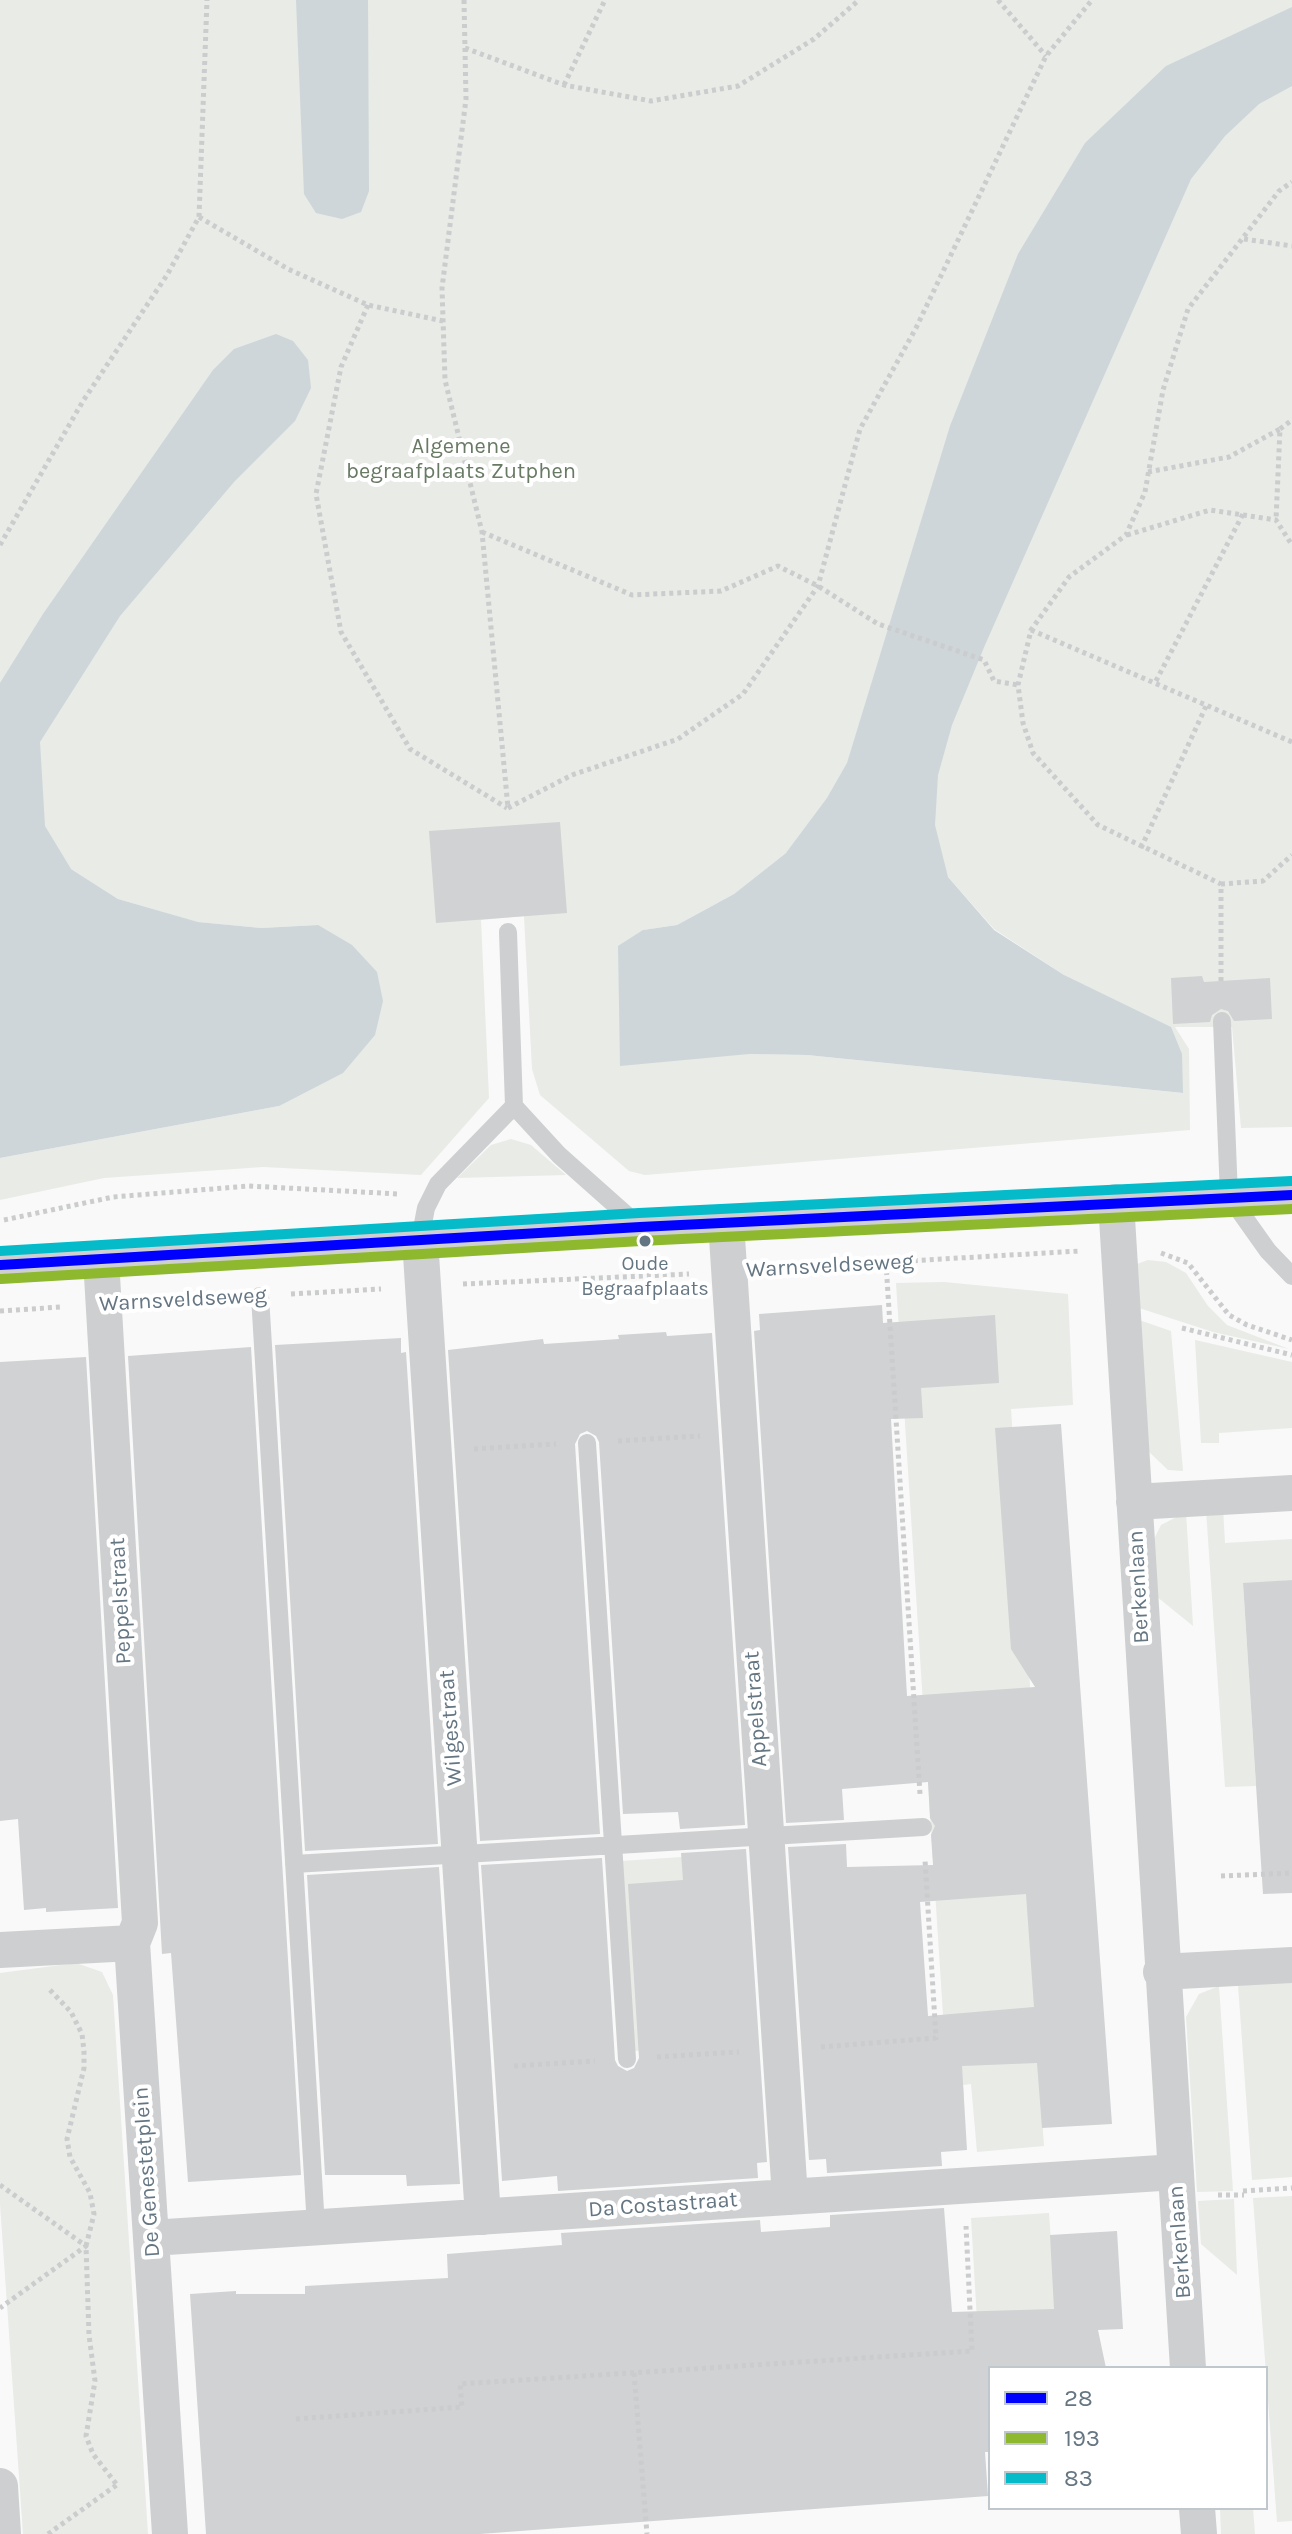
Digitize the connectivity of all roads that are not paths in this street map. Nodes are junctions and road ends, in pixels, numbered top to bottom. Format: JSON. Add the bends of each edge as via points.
{"nodes":[{"id":1,"x":508,"y":932,"type":"dead end"},
{"id":2,"x":1222,"y":1021,"type":"dead end"},
{"id":3,"x":514,"y":1106,"type":"junction"},
{"id":4,"x":1292,"y":1195,"type":"edge"},
{"id":5,"x":1229,"y":1196,"type":"junction"},
{"id":6,"x":1116,"y":1202,"type":"junction"},
{"id":7,"x":726,"y":1222,"type":"junction"},
{"id":8,"x":640,"y":1227,"type":"junction"},
{"id":9,"x":420,"y":1239,"type":"junction"},
{"id":10,"x":101,"y":1259,"type":"junction"},
{"id":11,"x":0,"y":1265,"type":"edge"},
{"id":12,"x":1292,"y":1276,"type":"edge"},
{"id":13,"x":260,"y":1296,"type":"road end"},
{"id":14,"x":587,"y":1443,"type":"dead end"},
{"id":15,"x":1292,"y":1493,"type":"edge"},
{"id":16,"x":1134,"y":1502,"type":"junction"},
{"id":17,"x":923,"y":1827,"type":"road end"},
{"id":18,"x":765,"y":1836,"type":"junction"},
{"id":19,"x":612,"y":1845,"type":"junction"},
{"id":20,"x":459,"y":1854,"type":"junction"},
{"id":21,"x":294,"y":1864,"type":"junction"},
{"id":22,"x":132,"y":1943,"type":"junction"},
{"id":23,"x":0,"y":1950,"type":"edge"},
{"id":24,"x":1292,"y":1965,"type":"edge"},
{"id":25,"x":1161,"y":1972,"type":"junction"},
{"id":26,"x":627,"y":2059,"type":"dead end"},
{"id":27,"x":1176,"y":2172,"type":"junction"},
{"id":28,"x":790,"y":2197,"type":"junction"},
{"id":29,"x":483,"y":2217,"type":"junction"},
{"id":30,"x":316,"y":2227,"type":"junction"},
{"id":31,"x":151,"y":2238,"type":"junction"},
{"id":32,"x":1188,"y":2366,"type":"edge"},
{"id":33,"x":0,"y":2486,"type":"edge"},
{"id":34,"x":1197,"y":2510,"type":"edge"},
{"id":35,"x":3,"y":2534,"type":"edge"},
{"id":36,"x":170,"y":2534,"type":"edge"},
{"id":37,"x":1199,"y":2534,"type":"edge"}],
"edges":[{"from":1,"to":3,"type":"lane"},
{"from":2,"to":5,"type":"lane"},
{"from":3,"to":8,"type":"lane","via":[[559,1155]]},
{"from":3,"to":9,"type":"lane","via":[[447,1173],[431,1197]]},
{"from":4,"to":5,"type":"street","name":"Warnsveldseweg"},
{"from":5,"to":6,"type":"street","name":"Warnsveldseweg"},
{"from":5,"to":12,"type":"lane"},
{"from":6,"to":7,"type":"street","name":"Warnsveldseweg"},
{"from":6,"to":16,"type":"street","name":"Berkenlaan"},
{"from":7,"to":8,"type":"street","name":"Warnsveldseweg"},
{"from":7,"to":18,"type":"street","name":"Appelstraat"},
{"from":8,"to":9,"type":"street","name":"Warnsveldseweg"},
{"from":9,"to":10,"type":"street","name":"Warnsveldseweg"},
{"from":9,"to":20,"type":"street","name":"Wilgestraat"},
{"from":10,"to":11,"type":"street","name":"Warnsveldseweg"},
{"from":10,"to":22,"type":"street","name":"Peppelstraat","via":[[140,1923]]},
{"from":13,"to":21,"type":"lane"},
{"from":14,"to":19,"type":"lane"},
{"from":15,"to":16,"type":"street"},
{"from":16,"to":25,"type":"street","name":"Berkenlaan"},
{"from":17,"to":18,"type":"lane"},
{"from":18,"to":19,"type":"lane"},
{"from":18,"to":28,"type":"street","name":"Appelstraat"},
{"from":19,"to":20,"type":"lane"},
{"from":19,"to":26,"type":"lane"},
{"from":20,"to":21,"type":"lane"},
{"from":20,"to":29,"type":"street","name":"Wilgestraat"},
{"from":21,"to":30,"type":"lane"},
{"from":22,"to":23,"type":"street"},
{"from":22,"to":31,"type":"street","name":"De Genestetplein"},
{"from":24,"to":25,"type":"street"},
{"from":25,"to":27,"type":"street","name":"Berkenlaan"},
{"from":27,"to":28,"type":"street","name":"Da Costastraat"},
{"from":27,"to":32,"type":"street","name":"Berkenlaan"},
{"from":28,"to":29,"type":"street","name":"Da Costastraat"},
{"from":29,"to":30,"type":"street","name":"Da Costastraat"},
{"from":30,"to":31,"type":"street","name":"Da Costastraat"},
{"from":31,"to":36,"type":"street","name":"De Genestetplein"},
{"from":33,"to":35,"type":"street"},
{"from":34,"to":37,"type":"street"}]}
